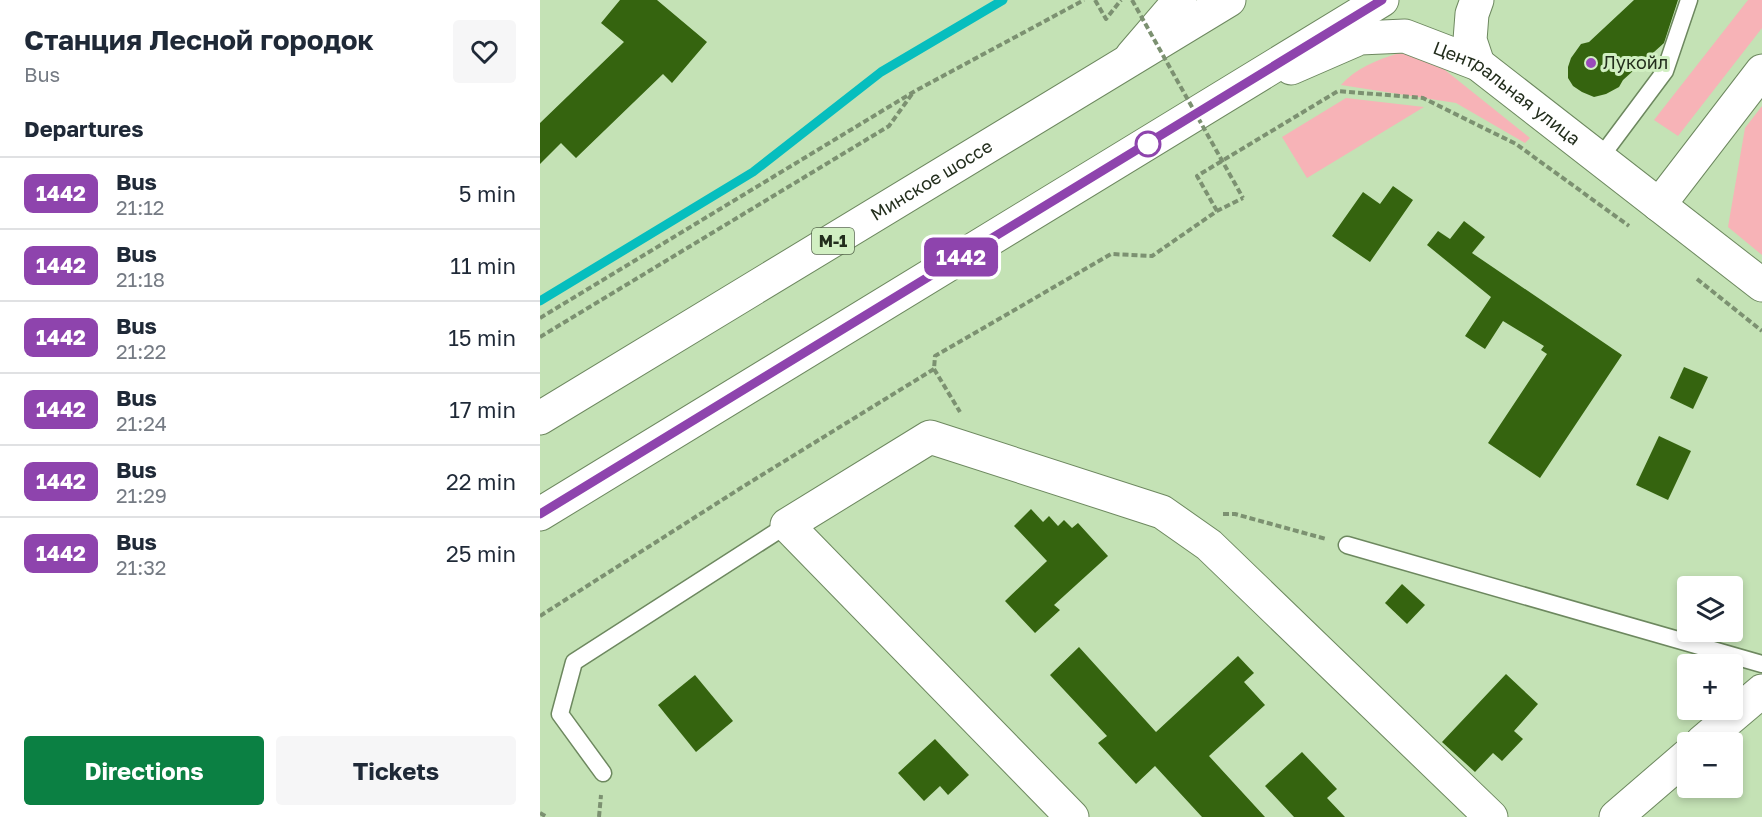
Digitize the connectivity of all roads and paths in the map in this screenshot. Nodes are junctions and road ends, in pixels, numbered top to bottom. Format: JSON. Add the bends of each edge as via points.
{"nodes":[{"id":1,"x":1084,"y":0,"type":"edge"},
{"id":2,"x":1095,"y":0,"type":"edge"},
{"id":3,"x":1121,"y":0,"type":"edge"},
{"id":4,"x":1132,"y":0,"type":"edge"},
{"id":5,"x":1180,"y":0,"type":"edge"},
{"id":6,"x":1229,"y":0,"type":"edge"},
{"id":7,"x":1382,"y":0,"type":"edge"},
{"id":8,"x":1477,"y":0,"type":"edge"},
{"id":9,"x":1689,"y":0,"type":"edge"},
{"id":10,"x":1126,"y":63,"type":"junction"},
{"id":11,"x":1478,"y":64,"type":"junction"},
{"id":12,"x":1762,"y":71,"type":"edge"},
{"id":13,"x":915,"y":90,"type":"junction"},
{"id":14,"x":1215,"y":102,"type":"junction"},
{"id":15,"x":1600,"y":158,"type":"junction"},
{"id":16,"x":1659,"y":205,"type":"junction"},
{"id":17,"x":1217,"y":211,"type":"junction"},
{"id":18,"x":1632,"y":228,"type":"dead end"},
{"id":19,"x":1688,"y":272,"type":"dead end"},
{"id":20,"x":1762,"y":285,"type":"edge"},
{"id":21,"x":540,"y":318,"type":"edge"},
{"id":22,"x":1762,"y":331,"type":"edge"},
{"id":23,"x":540,"y":337,"type":"edge"},
{"id":24,"x":934,"y":369,"type":"junction"},
{"id":25,"x":961,"y":412,"type":"dead end"},
{"id":26,"x":540,"y":418,"type":"edge"},
{"id":27,"x":540,"y":514,"type":"edge"},
{"id":28,"x":1214,"y":514,"type":"dead end"},
{"id":29,"x":786,"y":525,"type":"junction"},
{"id":30,"x":1347,"y":545,"type":"joint"},
{"id":31,"x":540,"y":616,"type":"edge"},
{"id":32,"x":1762,"y":664,"type":"edge"},
{"id":33,"x":1762,"y":691,"type":"edge"},
{"id":34,"x":1714,"y":732,"type":"edge"},
{"id":35,"x":1677,"y":764,"type":"edge"},
{"id":36,"x":603,"y":774,"type":"dead end"},
{"id":37,"x":540,"y":813,"type":"edge"},
{"id":38,"x":547,"y":817,"type":"edge"},
{"id":39,"x":1072,"y":817,"type":"edge"},
{"id":40,"x":1491,"y":817,"type":"edge"},
{"id":41,"x":1616,"y":817,"type":"edge"}],
"edges":[{"from":1,"to":13,"type":"path"},
{"from":2,"to":3,"type":"path","via":[[1106,19]]},
{"from":4,"to":17,"type":"path","bridge":true,"via":[[1243,198]]},
{"from":5,"to":10,"type":"main road"},
{"from":6,"to":10,"type":"main road","name":"Минское шоссе","number":"М-1"},
{"from":7,"to":14,"type":"main road"},
{"from":8,"to":11,"type":"main road","via":[[1470,40]]},
{"from":9,"to":15,"type":"lane","via":[[1665,71]]},
{"from":10,"to":26,"type":"main road","name":"Минское шоссе","number":"М-1"},
{"from":11,"to":14,"type":"main road","name":"Центральная улица","via":[[1405,36],[1360,38]]},
{"from":11,"to":15,"type":"main road","name":"Центральная улица"},
{"from":12,"to":16,"type":"main road"},
{"from":13,"to":21,"type":"path"},
{"from":13,"to":23,"type":"path","via":[[889,126]]},
{"from":14,"to":27,"type":"main road"},
{"from":15,"to":16,"type":"main road","name":"Центральная улица"},
{"from":16,"to":20,"type":"main road","name":"Центральная улица"},
{"from":17,"to":18,"type":"path","via":[[1197,176],[1338,90],[1423,98],[1516,144]]},
{"from":17,"to":24,"type":"path","via":[[1152,256],[1111,254],[935,356]]},
{"from":19,"to":22,"type":"path"},
{"from":24,"to":25,"type":"path"},
{"from":24,"to":31,"type":"path"},
{"from":28,"to":30,"type":"path","via":[[1235,514]]},
{"from":29,"to":36,"type":"lane","via":[[574,662],[560,714]]},
{"from":29,"to":39,"type":"main road"},
{"from":29,"to":40,"type":"main road","via":[[930,437],[1162,512],[1209,545]]},
{"from":30,"to":32,"type":"lane"},
{"from":33,"to":34,"type":"main road"},
{"from":35,"to":41,"type":"main road"},
{"from":37,"to":38,"type":"path"}]}
